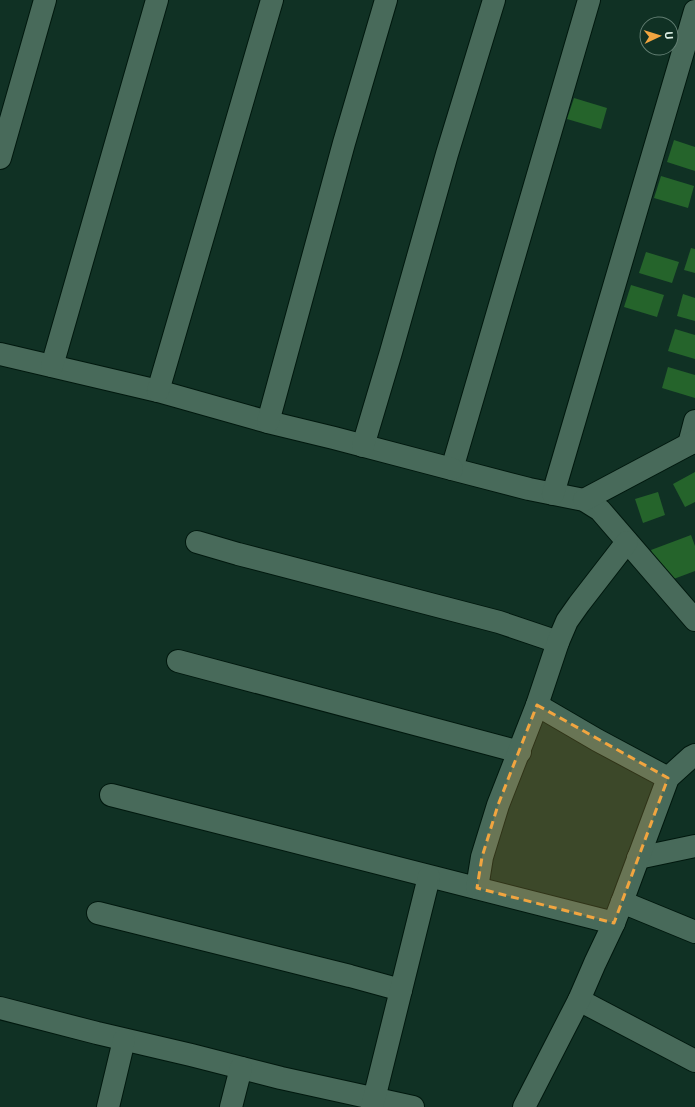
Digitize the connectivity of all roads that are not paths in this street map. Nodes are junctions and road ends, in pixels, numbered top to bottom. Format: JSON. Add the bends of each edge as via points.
{"nodes":[{"id":1,"x":45,"y":0,"type":"edge"},
{"id":2,"x":157,"y":0,"type":"edge"},
{"id":3,"x":272,"y":0,"type":"edge"},
{"id":4,"x":386,"y":0,"type":"edge"},
{"id":5,"x":494,"y":0,"type":"edge"},
{"id":6,"x":588,"y":0,"type":"edge"},
{"id":7,"x":695,"y":11,"type":"edge"},
{"id":8,"x":0,"y":158,"type":"edge"},
{"id":9,"x":0,"y":354,"type":"edge"},
{"id":10,"x":52,"y":366,"type":"junction"},
{"id":11,"x":158,"y":391,"type":"junction"},
{"id":12,"x":695,"y":421,"type":"edge"},
{"id":13,"x":268,"y":422,"type":"junction"},
{"id":14,"x":692,"y":443,"type":"edge"},
{"id":15,"x":363,"y":446,"type":"junction"},
{"id":16,"x":452,"y":469,"type":"junction"},
{"id":17,"x":553,"y":494,"type":"junction"},
{"id":18,"x":584,"y":500,"type":"junction"},
{"id":19,"x":197,"y":542,"type":"dead end"},
{"id":20,"x":627,"y":542,"type":"junction"},
{"id":21,"x":691,"y":607,"type":"edge"},
{"id":22,"x":558,"y":642,"type":"junction"},
{"id":23,"x":178,"y":661,"type":"dead end"},
{"id":24,"x":537,"y":705,"type":"junction"},
{"id":25,"x":520,"y":752,"type":"junction"},
{"id":26,"x":695,"y":755,"type":"edge"},
{"id":27,"x":668,"y":778,"type":"junction"},
{"id":28,"x":111,"y":795,"type":"dead end"},
{"id":29,"x":695,"y":846,"type":"edge"},
{"id":30,"x":638,"y":858,"type":"junction"},
{"id":31,"x":429,"y":877,"type":"junction"},
{"id":32,"x":476,"y":888,"type":"junction"},
{"id":33,"x":622,"y":902,"type":"junction"},
{"id":34,"x":98,"y":913,"type":"dead end"},
{"id":35,"x":614,"y":923,"type":"junction"},
{"id":36,"x":695,"y":932,"type":"edge"},
{"id":37,"x":401,"y":990,"type":"junction"},
{"id":38,"x":578,"y":1000,"type":"junction"},
{"id":39,"x":0,"y":1008,"type":"edge"},
{"id":40,"x":124,"y":1040,"type":"junction"},
{"id":41,"x":695,"y":1061,"type":"edge"},
{"id":42,"x":241,"y":1068,"type":"junction"},
{"id":43,"x":373,"y":1102,"type":"edge"},
{"id":44,"x":108,"y":1107,"type":"edge"},
{"id":45,"x":231,"y":1107,"type":"edge"},
{"id":46,"x":413,"y":1107,"type":"edge"},
{"id":47,"x":524,"y":1107,"type":"edge"}],
"edges":[{"from":1,"to":8,"type":"street"},
{"from":2,"to":10,"type":"street"},
{"from":3,"to":11,"type":"street"},
{"from":4,"to":13,"type":"street"},
{"from":5,"to":15,"type":"street"},
{"from":6,"to":16,"type":"street"},
{"from":7,"to":17,"type":"street"},
{"from":9,"to":10,"type":"street"},
{"from":10,"to":11,"type":"street"},
{"from":11,"to":13,"type":"street"},
{"from":12,"to":14,"type":"street"},
{"from":13,"to":15,"type":"street"},
{"from":14,"to":18,"type":"street"},
{"from":15,"to":16,"type":"street"},
{"from":16,"to":17,"type":"street"},
{"from":17,"to":18,"type":"street"},
{"from":18,"to":20,"type":"street","via":[[600,510]]},
{"from":19,"to":22,"type":"street","via":[[498,622]]},
{"from":20,"to":21,"type":"street","via":[[656,577]]},
{"from":20,"to":22,"type":"street","via":[[567,621]]},
{"from":22,"to":24,"type":"street"},
{"from":23,"to":25,"type":"street"},
{"from":24,"to":25,"type":"street"},
{"from":24,"to":27,"type":"street"},
{"from":25,"to":32,"type":"street","via":[[498,805],[482,857]]},
{"from":26,"to":27,"type":"street"},
{"from":27,"to":30,"type":"street"},
{"from":28,"to":31,"type":"street"},
{"from":29,"to":30,"type":"street"},
{"from":30,"to":33,"type":"street"},
{"from":31,"to":32,"type":"street"},
{"from":31,"to":37,"type":"street"},
{"from":32,"to":35,"type":"street"},
{"from":33,"to":35,"type":"street"},
{"from":33,"to":36,"type":"street"},
{"from":34,"to":37,"type":"street"},
{"from":35,"to":38,"type":"street"},
{"from":37,"to":43,"type":"street"},
{"from":38,"to":41,"type":"street"},
{"from":38,"to":47,"type":"street"},
{"from":39,"to":40,"type":"street"},
{"from":40,"to":42,"type":"street"},
{"from":40,"to":44,"type":"street"},
{"from":42,"to":43,"type":"street"},
{"from":42,"to":45,"type":"street"},
{"from":43,"to":46,"type":"street"}]}
